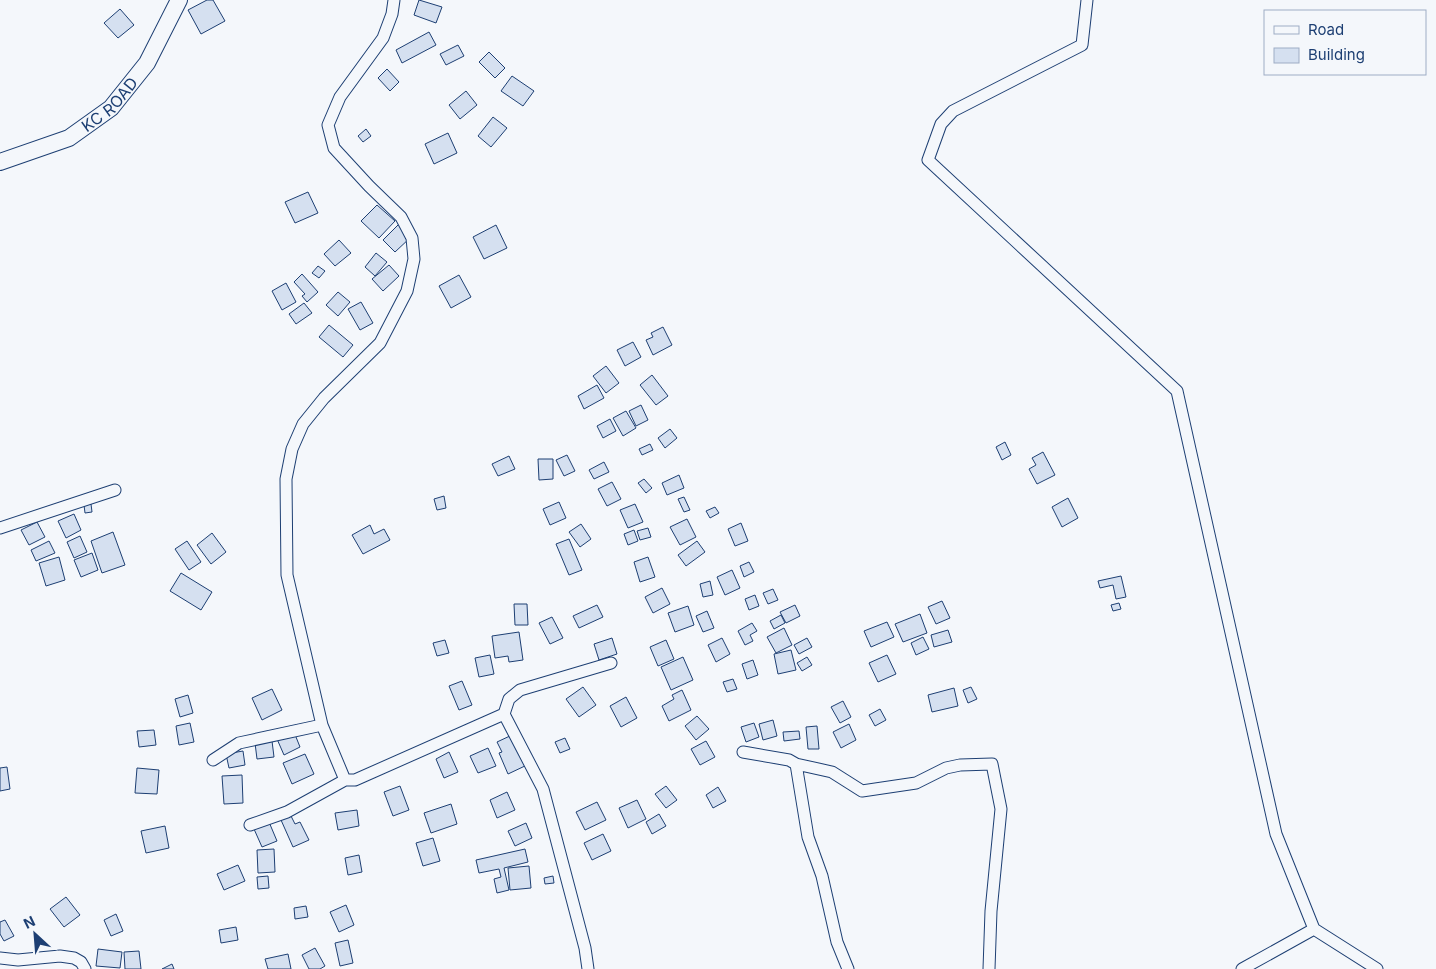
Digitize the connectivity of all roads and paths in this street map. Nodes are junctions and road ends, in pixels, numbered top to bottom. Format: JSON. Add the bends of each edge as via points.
{"nodes":[{"id":1,"x":179,"y":0,"type":"edge"},
{"id":2,"x":394,"y":0,"type":"edge"},
{"id":3,"x":1087,"y":0,"type":"edge"},
{"id":4,"x":0,"y":162,"type":"edge"},
{"id":5,"x":116,"y":490,"type":"dead end"},
{"id":6,"x":0,"y":528,"type":"edge"},
{"id":7,"x":611,"y":663,"type":"dead end"},
{"id":8,"x":504,"y":714,"type":"junction"},
{"id":9,"x":322,"y":725,"type":"junction"},
{"id":10,"x":744,"y":752,"type":"dead end"},
{"id":11,"x":213,"y":760,"type":"dead end"},
{"id":12,"x":796,"y":764,"type":"junction"},
{"id":13,"x":345,"y":780,"type":"junction"},
{"id":14,"x":250,"y":825,"type":"dead end"},
{"id":15,"x":1314,"y":929,"type":"junction"},
{"id":16,"x":0,"y":958,"type":"edge"},
{"id":17,"x":85,"y":969,"type":"edge"},
{"id":18,"x":588,"y":969,"type":"edge"},
{"id":19,"x":848,"y":969,"type":"edge"},
{"id":20,"x":989,"y":969,"type":"edge"},
{"id":21,"x":1242,"y":969,"type":"edge"},
{"id":22,"x":1377,"y":969,"type":"edge"}],
"edges":[{"from":1,"to":4,"type":"main road","name":"KC ROAD","via":[[147,63],[111,108],[69,138]]},
{"from":2,"to":9,"type":"street","via":[[383,38],[340,97],[328,125],[334,148],[402,217],[412,238],[414,259],[407,290],[380,343],[324,398],[303,424],[292,449],[286,479],[287,575]]},
{"from":3,"to":15,"type":"street","via":[[1082,45],[953,111],[941,124],[928,160],[1177,391],[1276,834]]},
{"from":5,"to":6,"type":"street"},
{"from":7,"to":8,"type":"street","via":[[520,690],[509,699]]},
{"from":8,"to":13,"type":"street","via":[[355,780]]},
{"from":8,"to":18,"type":"street","via":[[544,789]]},
{"from":9,"to":11,"type":"street","via":[[239,743]]},
{"from":9,"to":13,"type":"street"},
{"from":10,"to":12,"type":"street"},
{"from":12,"to":19,"type":"street","via":[[808,837],[822,876],[837,942]]},
{"from":12,"to":20,"type":"street","via":[[832,772],[862,791],[916,783],[946,768],[960,765],[992,764],[1002,809],[991,911]]},
{"from":13,"to":14,"type":"street","via":[[287,812]]},
{"from":15,"to":21,"type":"street"},
{"from":15,"to":22,"type":"street"},
{"from":16,"to":17,"type":"street","via":[[18,960],[60,956],[82,962]]}]}
